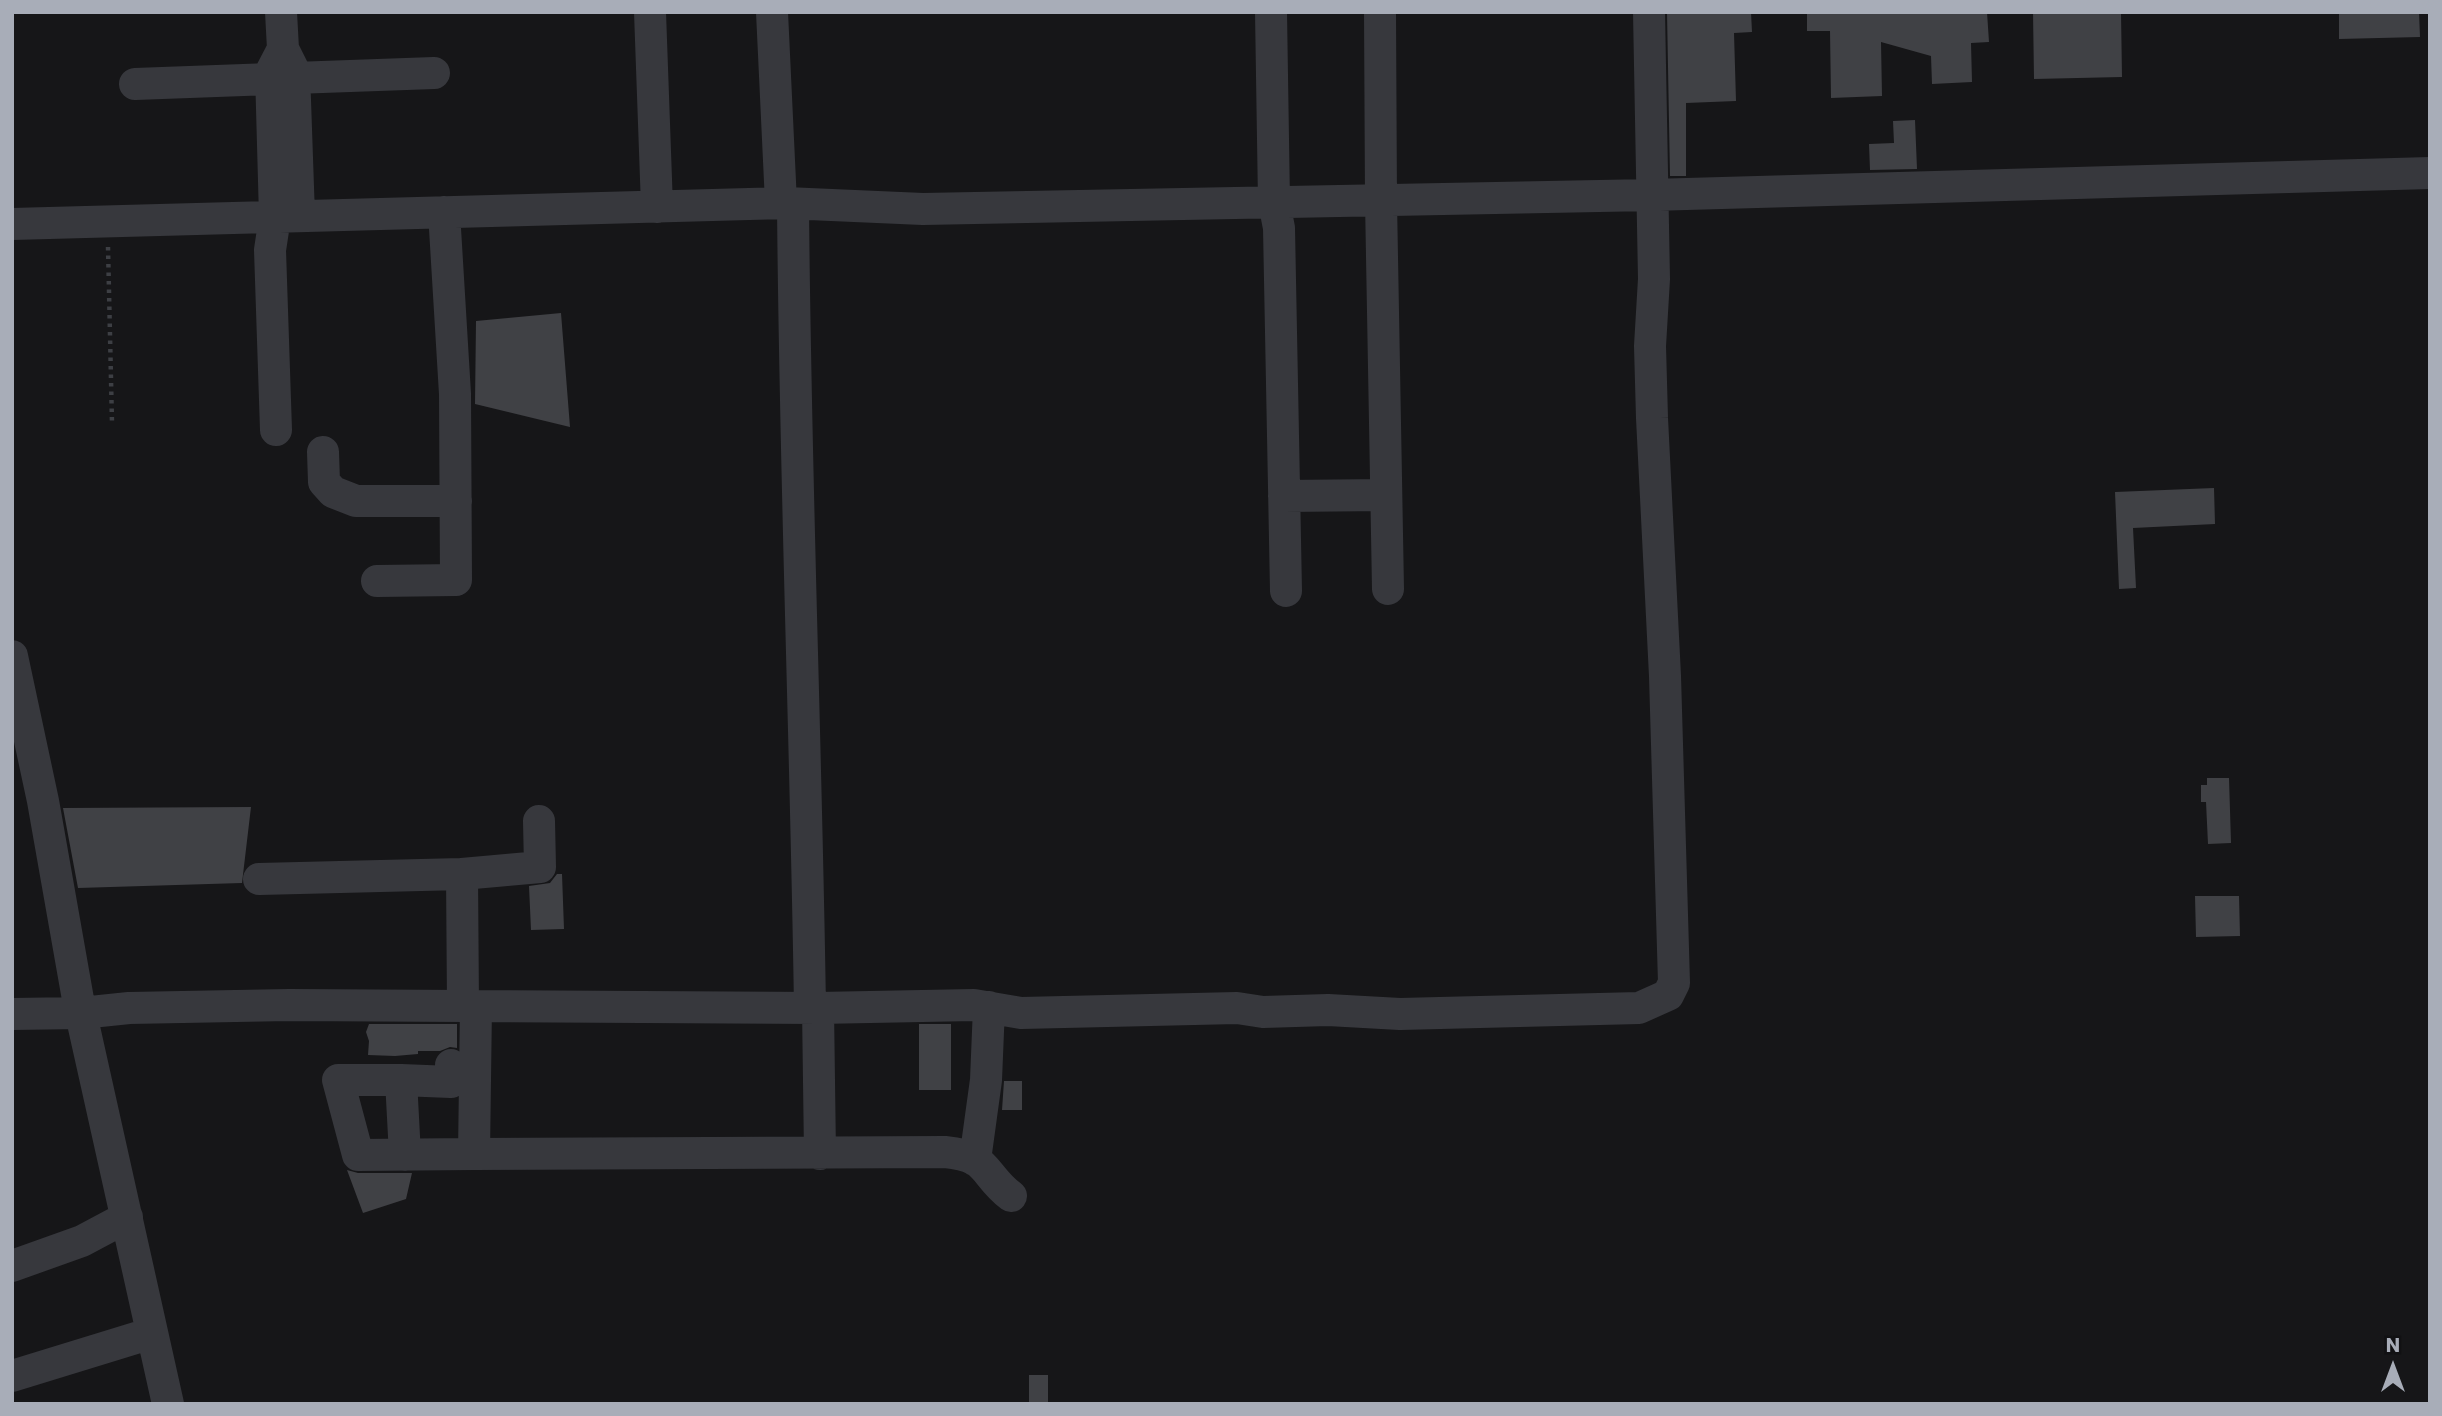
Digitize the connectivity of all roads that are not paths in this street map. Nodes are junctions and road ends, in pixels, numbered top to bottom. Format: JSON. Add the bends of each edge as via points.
{"nodes":[{"id":1,"x":281,"y":12,"type":"edge"},
{"id":2,"x":650,"y":12,"type":"edge"},
{"id":3,"x":772,"y":12,"type":"edge"},
{"id":4,"x":1271,"y":12,"type":"edge"},
{"id":5,"x":1380,"y":12,"type":"edge"},
{"id":6,"x":1649,"y":12,"type":"edge"},
{"id":7,"x":433,"y":73,"type":"dead end"},
{"id":8,"x":283,"y":78,"type":"junction"},
{"id":9,"x":135,"y":84,"type":"dead end"},
{"id":10,"x":2430,"y":173,"type":"edge"},
{"id":11,"x":1651,"y":195,"type":"junction"},
{"id":12,"x":1381,"y":201,"type":"junction"},
{"id":13,"x":1273,"y":202,"type":"junction"},
{"id":14,"x":787,"y":204,"type":"junction"},
{"id":15,"x":657,"y":207,"type":"junction"},
{"id":16,"x":444,"y":212,"type":"junction"},
{"id":17,"x":287,"y":217,"type":"junction"},
{"id":18,"x":12,"y":224,"type":"edge"},
{"id":19,"x":276,"y":430,"type":"dead end"},
{"id":20,"x":323,"y":452,"type":"dead end"},
{"id":21,"x":1387,"y":495,"type":"junction"},
{"id":22,"x":1284,"y":496,"type":"junction"},
{"id":23,"x":456,"y":501,"type":"junction"},
{"id":24,"x":377,"y":581,"type":"dead end"},
{"id":25,"x":1388,"y":589,"type":"dead end"},
{"id":26,"x":1286,"y":591,"type":"dead end"},
{"id":27,"x":12,"y":656,"type":"edge"},
{"id":28,"x":539,"y":821,"type":"dead end"},
{"id":29,"x":462,"y":874,"type":"junction"},
{"id":30,"x":259,"y":879,"type":"dead end"},
{"id":31,"x":470,"y":1006,"type":"junction"},
{"id":32,"x":989,"y":1007,"type":"junction"},
{"id":33,"x":814,"y":1008,"type":"junction"},
{"id":34,"x":81,"y":1013,"type":"junction"},
{"id":35,"x":12,"y":1014,"type":"edge"},
{"id":36,"x":451,"y":1065,"type":"dead end"},
{"id":37,"x":401,"y":1080,"type":"junction"},
{"id":38,"x":405,"y":1154,"type":"junction"},
{"id":39,"x":474,"y":1154,"type":"junction"},
{"id":40,"x":820,"y":1154,"type":"junction"},
{"id":41,"x":975,"y":1160,"type":"junction"},
{"id":42,"x":1011,"y":1196,"type":"dead end"},
{"id":43,"x":127,"y":1217,"type":"junction"},
{"id":44,"x":12,"y":1266,"type":"edge"},
{"id":45,"x":152,"y":1333,"type":"junction"},
{"id":46,"x":12,"y":1376,"type":"edge"},
{"id":47,"x":168,"y":1404,"type":"edge"}],
"edges":[{"from":1,"to":8,"type":"street","via":[[283,49],[294,71]]},
{"from":2,"to":15,"type":"street"},
{"from":3,"to":14,"type":"street"},
{"from":4,"to":13,"type":"street"},
{"from":5,"to":12,"type":"street"},
{"from":6,"to":11,"type":"street"},
{"from":7,"to":8,"type":"street"},
{"from":8,"to":9,"type":"street"},
{"from":8,"to":17,"type":"street"},
{"from":10,"to":11,"type":"street"},
{"from":11,"to":12,"type":"street"},
{"from":11,"to":32,"type":"street","via":[[1652,418],[1674,983],[1668,995],[1639,1008],[1400,1014],[1237,1008],[1021,1013]]},
{"from":12,"to":13,"type":"street"},
{"from":12,"to":21,"type":"street"},
{"from":13,"to":14,"type":"street","via":[[923,209]]},
{"from":13,"to":22,"type":"street","via":[[1279,228]]},
{"from":14,"to":15,"type":"street"},
{"from":14,"to":33,"type":"street"},
{"from":15,"to":16,"type":"street"},
{"from":16,"to":17,"type":"street"},
{"from":16,"to":23,"type":"street"},
{"from":17,"to":18,"type":"street"},
{"from":17,"to":19,"type":"street","via":[[270,250]]},
{"from":20,"to":23,"type":"street","via":[[324,482],[333,492],[356,501]]},
{"from":21,"to":22,"type":"street"},
{"from":21,"to":25,"type":"street"},
{"from":22,"to":26,"type":"street"},
{"from":23,"to":24,"type":"street","via":[[456,580]]},
{"from":27,"to":34,"type":"street"},
{"from":28,"to":29,"type":"street","via":[[540,867]]},
{"from":29,"to":30,"type":"street"},
{"from":29,"to":31,"type":"street"},
{"from":31,"to":33,"type":"street"},
{"from":31,"to":34,"type":"street","via":[[129,1008]]},
{"from":31,"to":39,"type":"street"},
{"from":32,"to":33,"type":"street"},
{"from":32,"to":41,"type":"street","via":[[986,1080]]},
{"from":33,"to":40,"type":"street"},
{"from":34,"to":35,"type":"street"},
{"from":34,"to":43,"type":"street"},
{"from":36,"to":37,"type":"street","via":[[451,1082]]},
{"from":37,"to":38,"type":"street"},
{"from":37,"to":38,"type":"street","via":[[338,1080],[358,1155]]},
{"from":38,"to":39,"type":"street"},
{"from":39,"to":40,"type":"street"},
{"from":40,"to":41,"type":"street","via":[[945,1152]]},
{"from":41,"to":42,"type":"street"},
{"from":43,"to":44,"type":"street","via":[[82,1241]]},
{"from":43,"to":45,"type":"street"},
{"from":45,"to":46,"type":"street"},
{"from":45,"to":47,"type":"street"}]}
